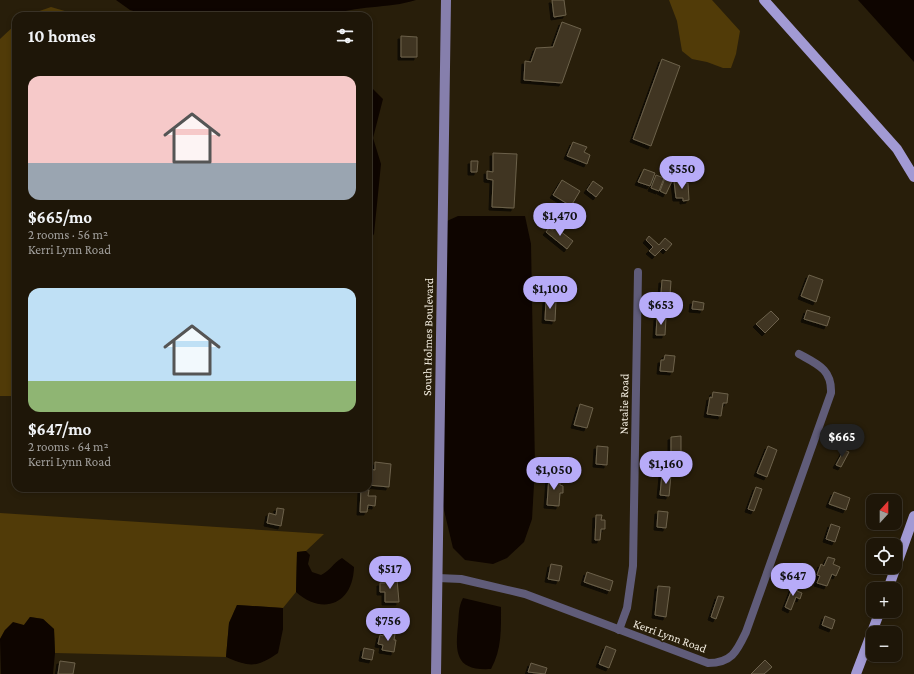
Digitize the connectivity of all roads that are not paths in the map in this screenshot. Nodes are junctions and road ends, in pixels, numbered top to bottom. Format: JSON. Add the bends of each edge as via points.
{"nodes":[{"id":1,"x":446,"y":0,"type":"edge"},
{"id":2,"x":764,"y":0,"type":"edge"},
{"id":3,"x":914,"y":177,"type":"edge"},
{"id":4,"x":638,"y":272,"type":"dead end"},
{"id":5,"x":799,"y":354,"type":"dead end"},
{"id":6,"x":914,"y":516,"type":"edge"},
{"id":7,"x":438,"y":578,"type":"junction"},
{"id":8,"x":890,"y":582,"type":"edge"},
{"id":9,"x":877,"y":618,"type":"edge"},
{"id":10,"x":619,"y":630,"type":"junction"},
{"id":11,"x":436,"y":674,"type":"edge"},
{"id":12,"x":856,"y":674,"type":"edge"}],
"edges":[{"from":1,"to":7,"type":"main road","name":"South Holmes Boulevard"},
{"from":2,"to":3,"type":"main road","via":[[897,149]]},
{"from":4,"to":10,"type":"street","name":"Natalie Road","via":[[633,566],[626,608]]},
{"from":5,"to":10,"type":"street","name":"Kerri Lynn Road","via":[[824,369],[830,378],[831,393],[746,632],[734,654],[724,661],[708,663]]},
{"from":6,"to":8,"type":"main road"},
{"from":7,"to":10,"type":"street","name":"Kerri Lynn Road","via":[[461,579],[525,594]]},
{"from":7,"to":11,"type":"main road","name":"South Holmes Boulevard"},
{"from":9,"to":12,"type":"main road"}]}
